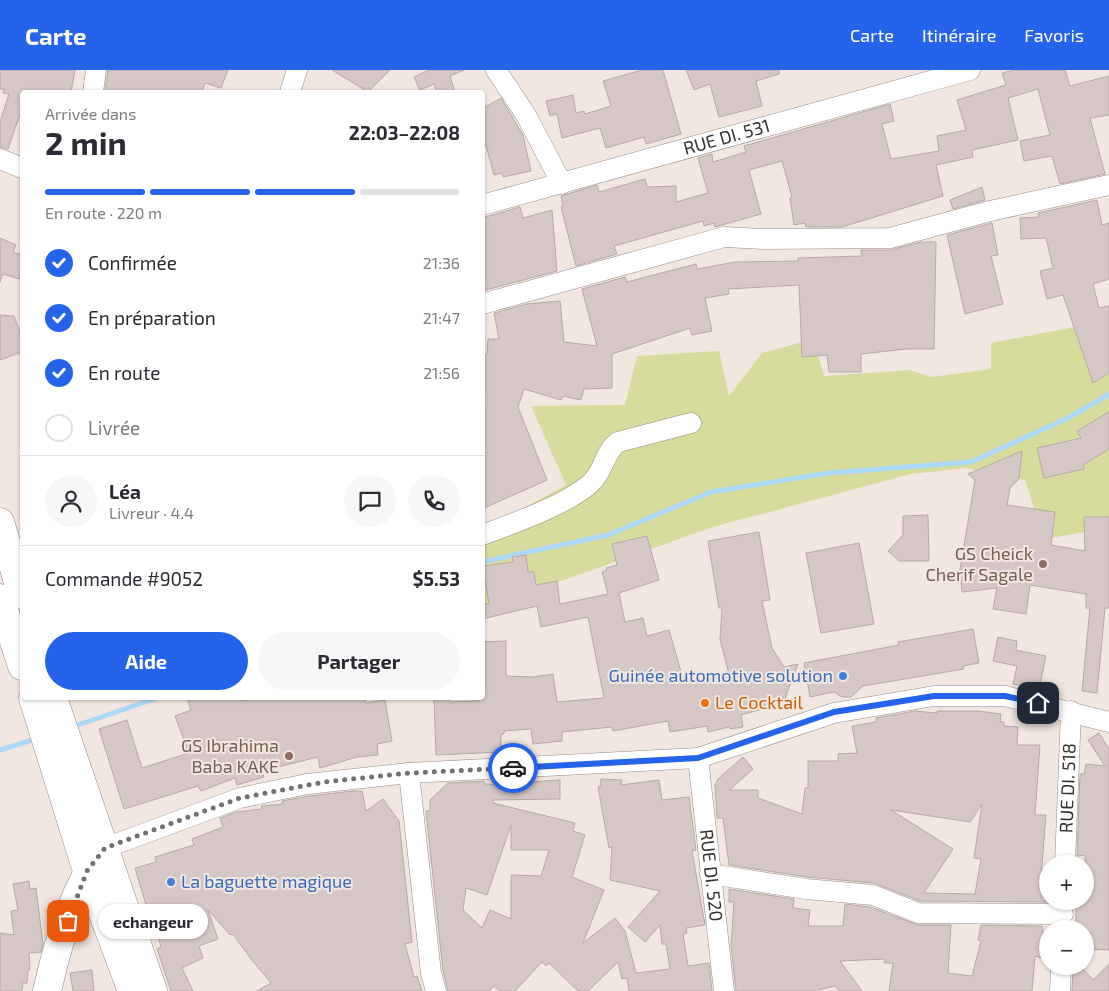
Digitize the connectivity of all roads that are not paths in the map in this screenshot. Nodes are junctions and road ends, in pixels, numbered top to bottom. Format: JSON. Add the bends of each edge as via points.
{"nodes":[{"id":1,"x":96,"y":70,"type":"edge"},
{"id":2,"x":297,"y":70,"type":"edge"},
{"id":3,"x":496,"y":70,"type":"edge"},
{"id":4,"x":970,"y":70,"type":"edge"},
{"id":5,"x":93,"y":90,"type":"edge"},
{"id":6,"x":291,"y":90,"type":"edge"},
{"id":7,"x":0,"y":159,"type":"edge"},
{"id":8,"x":20,"y":167,"type":"edge"},
{"id":9,"x":562,"y":184,"type":"junction"},
{"id":10,"x":1109,"y":185,"type":"edge"},
{"id":11,"x":485,"y":205,"type":"edge"},
{"id":12,"x":485,"y":303,"type":"edge"},
{"id":13,"x":691,"y":424,"type":"dead end"},
{"id":14,"x":0,"y":522,"type":"edge"},
{"id":15,"x":485,"y":533,"type":"edge"},
{"id":16,"x":20,"y":588,"type":"edge"},
{"id":17,"x":0,"y":598,"type":"edge"},
{"id":18,"x":20,"y":660,"type":"edge"},
{"id":19,"x":41,"y":700,"type":"edge"},
{"id":20,"x":1071,"y":711,"type":"junction"},
{"id":21,"x":1109,"y":722,"type":"edge"},
{"id":22,"x":62,"y":754,"type":"junction"},
{"id":23,"x":698,"y":758,"type":"junction"},
{"id":24,"x":409,"y":773,"type":"junction"},
{"id":25,"x":105,"y":848,"type":"junction"},
{"id":26,"x":1065,"y":855,"type":"edge"},
{"id":27,"x":87,"y":871,"type":"junction"},
{"id":28,"x":710,"y":874,"type":"junction"},
{"id":29,"x":1063,"y":915,"type":"edge"},
{"id":30,"x":1061,"y":975,"type":"edge"},
{"id":31,"x":47,"y":991,"type":"edge"},
{"id":32,"x":132,"y":991,"type":"edge"},
{"id":33,"x":153,"y":991,"type":"edge"},
{"id":34,"x":436,"y":991,"type":"edge"},
{"id":35,"x":724,"y":991,"type":"edge"},
{"id":36,"x":1060,"y":991,"type":"edge"}],
"edges":[{"from":1,"to":5,"type":"street"},
{"from":2,"to":6,"type":"street"},
{"from":3,"to":9,"type":"street","via":[[526,115]]},
{"from":4,"to":9,"type":"street","name":"RUE DI. 531"},
{"from":7,"to":8,"type":"street"},
{"from":9,"to":11,"type":"street","name":"RUE DI. 531"},
{"from":10,"to":12,"type":"street","via":[[990,211],[890,238],[724,237]]},
{"from":13,"to":15,"type":"street","via":[[618,442],[610,448],[602,469],[592,482],[572,497]]},
{"from":14,"to":16,"type":"main road"},
{"from":17,"to":18,"type":"main road"},
{"from":19,"to":22,"type":"main road"},
{"from":20,"to":21,"type":"street"},
{"from":20,"to":23,"type":"street","via":[[1005,696],[934,696],[834,712]]},
{"from":20,"to":26,"type":"street","name":"RUE DI. 518"},
{"from":22,"to":25,"type":"main road"},
{"from":22,"to":27,"type":"main road"},
{"from":23,"to":24,"type":"street"},
{"from":23,"to":28,"type":"street","name":"RUE DI. 520"},
{"from":24,"to":25,"type":"street","via":[[307,784],[240,798]]},
{"from":24,"to":34,"type":"street","via":[[431,974]]},
{"from":25,"to":27,"type":"main road"},
{"from":25,"to":33,"type":"main road"},
{"from":27,"to":31,"type":"main road","via":[[55,954]]},
{"from":27,"to":32,"type":"main road"},
{"from":28,"to":29,"type":"street","via":[[806,890],[873,894],[918,913]]},
{"from":28,"to":35,"type":"street","name":"RUE DI. 520"},
{"from":30,"to":36,"type":"street"}]}
